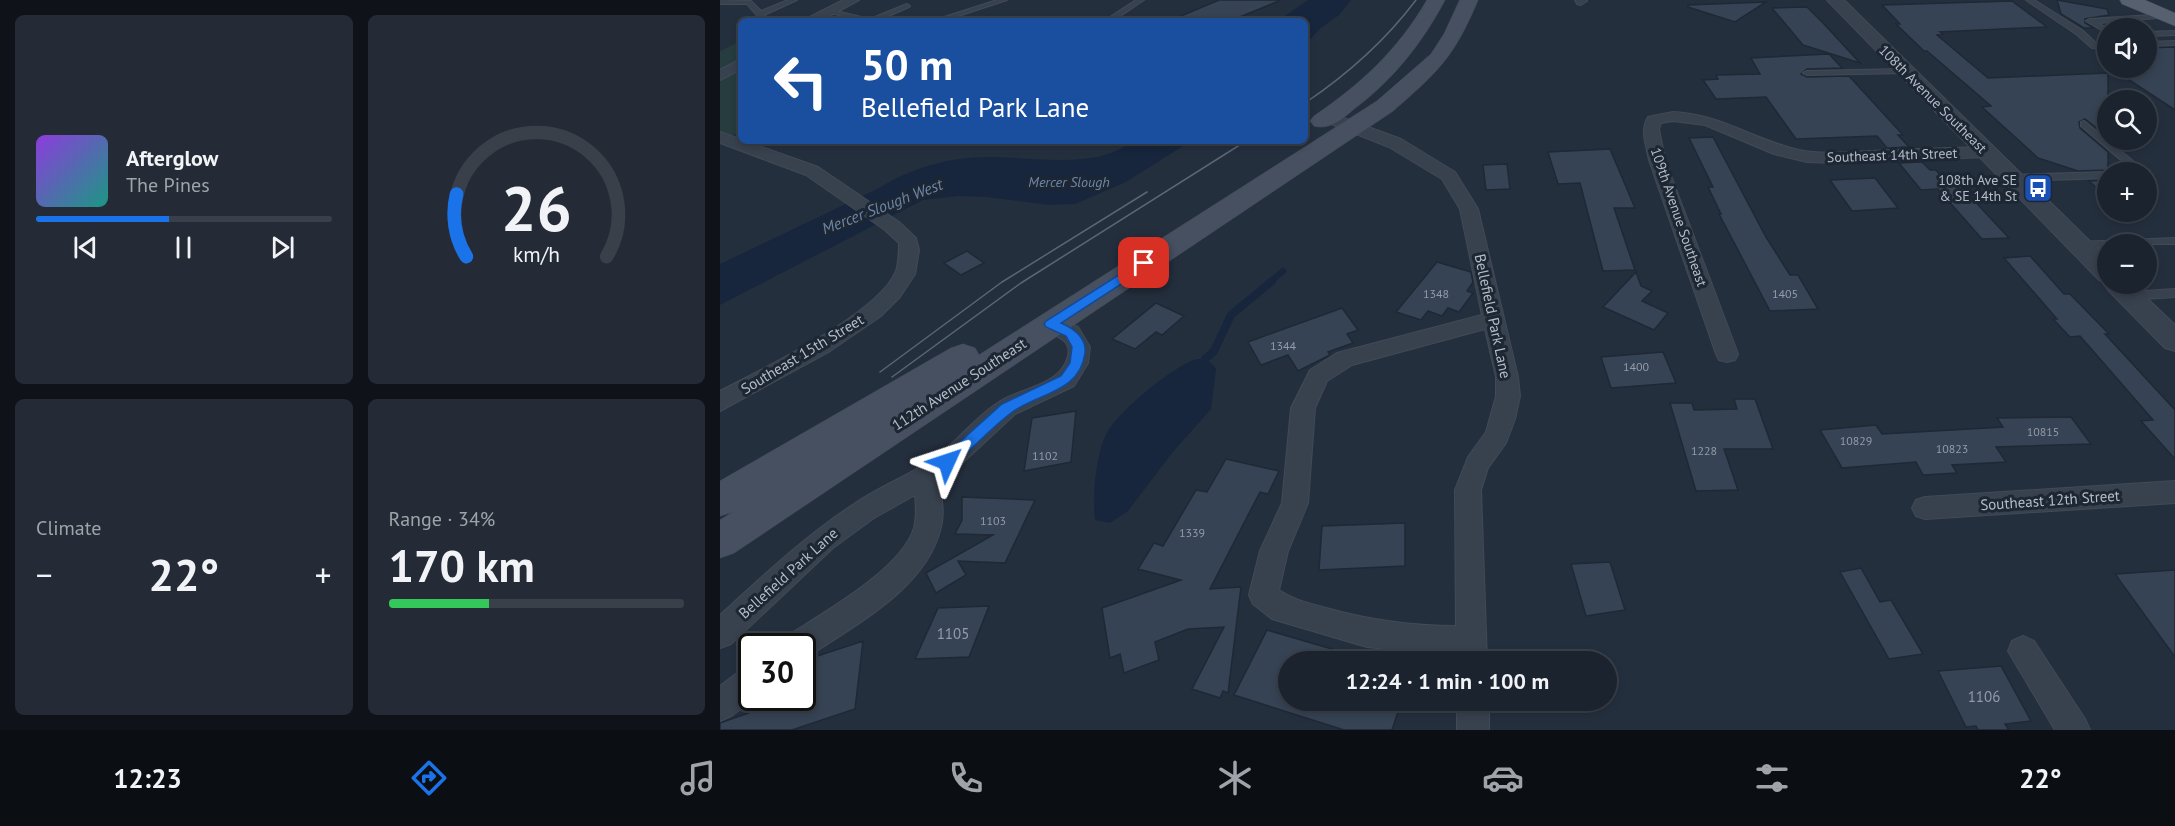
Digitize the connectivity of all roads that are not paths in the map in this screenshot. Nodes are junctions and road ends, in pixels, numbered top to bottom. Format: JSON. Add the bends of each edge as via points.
{"nodes":[{"id":1,"x":794,"y":0,"type":"edge"},
{"id":2,"x":853,"y":0,"type":"edge"},
{"id":3,"x":1004,"y":0,"type":"edge"},
{"id":4,"x":1141,"y":0,"type":"edge"},
{"id":5,"x":1436,"y":0,"type":"edge"},
{"id":6,"x":1469,"y":0,"type":"edge"},
{"id":7,"x":1835,"y":0,"type":"edge"},
{"id":8,"x":2029,"y":0,"type":"edge"},
{"id":9,"x":2129,"y":0,"type":"edge"},
{"id":10,"x":751,"y":1,"type":"edge"},
{"id":11,"x":720,"y":2,"type":"edge"},
{"id":12,"x":907,"y":6,"type":"dead end"},
{"id":13,"x":827,"y":11,"type":"junction"},
{"id":14,"x":761,"y":14,"type":"junction"},
{"id":15,"x":764,"y":18,"type":"edge"},
{"id":16,"x":814,"y":18,"type":"edge"},
{"id":17,"x":857,"y":18,"type":"edge"},
{"id":18,"x":877,"y":18,"type":"edge"},
{"id":19,"x":946,"y":18,"type":"edge"},
{"id":20,"x":1113,"y":18,"type":"edge"},
{"id":21,"x":2097,"y":21,"type":"edge"},
{"id":22,"x":2157,"y":23,"type":"edge"},
{"id":23,"x":2172,"y":23,"type":"edge"},
{"id":24,"x":2097,"y":25,"type":"edge"},
{"id":25,"x":2157,"y":29,"type":"edge"},
{"id":26,"x":2175,"y":43,"type":"edge"},
{"id":27,"x":2157,"y":44,"type":"edge"},
{"id":28,"x":2097,"y":45,"type":"edge"},
{"id":29,"x":738,"y":65,"type":"edge"},
{"id":30,"x":1905,"y":70,"type":"junction"},
{"id":31,"x":1807,"y":73,"type":"dead end"},
{"id":32,"x":720,"y":76,"type":"edge"},
{"id":33,"x":1339,"y":121,"type":"junction"},
{"id":34,"x":2084,"y":124,"type":"dead end"},
{"id":35,"x":1308,"y":131,"type":"edge"},
{"id":36,"x":727,"y":140,"type":"edge"},
{"id":37,"x":1308,"y":143,"type":"edge"},
{"id":38,"x":1286,"y":144,"type":"edge"},
{"id":39,"x":1306,"y":144,"type":"edge"},
{"id":40,"x":1986,"y":152,"type":"junction"},
{"id":41,"x":1797,"y":155,"type":"joint"},
{"id":42,"x":2129,"y":162,"type":"edge"},
{"id":43,"x":2097,"y":175,"type":"edge"},
{"id":44,"x":2012,"y":178,"type":"junction"},
{"id":45,"x":2175,"y":241,"type":"edge"},
{"id":46,"x":2078,"y":245,"type":"junction"},
{"id":47,"x":2097,"y":263,"type":"edge"},
{"id":48,"x":2157,"y":292,"type":"edge"},
{"id":49,"x":2175,"y":293,"type":"edge"},
{"id":50,"x":2127,"y":294,"type":"edge"},
{"id":51,"x":1494,"y":319,"type":"junction"},
{"id":52,"x":1051,"y":324,"type":"junction"},
{"id":53,"x":2175,"y":341,"type":"edge"},
{"id":54,"x":1727,"y":354,"type":"dead end"},
{"id":55,"x":720,"y":402,"type":"edge"},
{"id":56,"x":926,"y":476,"type":"junction"},
{"id":57,"x":2175,"y":492,"type":"edge"},
{"id":58,"x":720,"y":500,"type":"edge"},
{"id":59,"x":1925,"y":508,"type":"dead end"},
{"id":60,"x":720,"y":541,"type":"edge"},
{"id":61,"x":816,"y":633,"type":"edge"},
{"id":62,"x":720,"y":634,"type":"edge"},
{"id":63,"x":1472,"y":651,"type":"edge"},
{"id":64,"x":2024,"y":651,"type":"dead end"},
{"id":65,"x":738,"y":692,"type":"edge"},
{"id":66,"x":720,"y":705,"type":"edge"},
{"id":67,"x":1473,"y":711,"type":"edge"},
{"id":68,"x":1473,"y":730,"type":"edge"},
{"id":69,"x":2074,"y":730,"type":"edge"}],
"edges":[{"from":1,"to":14,"type":"lane"},
{"from":2,"to":13,"type":"street"},
{"from":3,"to":19,"type":"lane"},
{"from":4,"to":20,"type":"lane"},
{"from":5,"to":33,"type":"main road","name":"112th Avenue Southeast","via":[[1420,30],[1393,64],[1362,92]]},
{"from":6,"to":33,"type":"main road","name":"112th Avenue Southeast","via":[[1451,40],[1427,69],[1385,106]]},
{"from":7,"to":30,"type":"street","name":"108th Avenue Southeast"},
{"from":8,"to":28,"type":"lane"},
{"from":9,"to":23,"type":"main road"},
{"from":10,"to":11,"type":"lane"},
{"from":10,"to":14,"type":"lane"},
{"from":12,"to":18,"type":"lane"},
{"from":13,"to":16,"type":"street"},
{"from":13,"to":17,"type":"lane"},
{"from":14,"to":15,"type":"lane"},
{"from":21,"to":24,"type":"lane","via":[[2090,21]]},
{"from":22,"to":23,"type":"lane"},
{"from":23,"to":25,"type":"lane"},
{"from":26,"to":27,"type":"lane"},
{"from":29,"to":32,"type":"street"},
{"from":30,"to":31,"type":"lane"},
{"from":30,"to":40,"type":"street","name":"108th Avenue Southeast"},
{"from":33,"to":35,"type":"main road","name":"112th Avenue Southeast"},
{"from":33,"to":37,"type":"main road","name":"112th Avenue Southeast"},
{"from":33,"to":51,"type":"street","name":"Bellefield Park Lane","via":[[1395,143],[1449,176],[1469,209]]},
{"from":34,"to":42,"type":"lane"},
{"from":36,"to":55,"type":"street","name":"Southeast 15th Street","via":[[812,171],[909,242],[906,273],[886,301],[851,328]]},
{"from":38,"to":58,"type":"main road","name":"112th Avenue Southeast","via":[[1102,268],[926,379]]},
{"from":39,"to":52,"type":"main road","name":"112th Avenue Southeast"},
{"from":40,"to":41,"type":"street","name":"Southeast 14th Street","via":[[1828,158]]},
{"from":40,"to":44,"type":"street","name":"108th Avenue Southeast"},
{"from":41,"to":54,"type":"street","name":"109th Avenue Southeast","via":[[1706,120],[1673,116],[1654,120],[1651,129],[1657,159]]},
{"from":43,"to":44,"type":"lane"},
{"from":44,"to":46,"type":"street","name":"108th Avenue Southeast"},
{"from":45,"to":46,"type":"lane"},
{"from":46,"to":47,"type":"street","name":"108th Avenue Southeast"},
{"from":48,"to":49,"type":"lane"},
{"from":50,"to":53,"type":"street"},
{"from":51,"to":63,"type":"street","name":"Bellefield Park Lane","via":[[1509,396],[1497,436],[1477,464],[1468,490]]},
{"from":51,"to":63,"type":"street","via":[[1345,359],[1318,376],[1303,408],[1295,503],[1274,551],[1263,596],[1282,609],[1367,633],[1431,640]]},
{"from":52,"to":56,"type":"street","name":"Bellefield Park Lane","via":[[1070,332],[1079,347],[1077,363],[1066,380],[1007,408]]},
{"from":52,"to":60,"type":"main road","name":"112th Avenue Southeast"},
{"from":56,"to":61,"type":"street","via":[[928,526],[919,551],[896,577]]},
{"from":56,"to":62,"type":"street","name":"Bellefield Park Lane","via":[[865,510],[823,540]]},
{"from":57,"to":59,"type":"street","name":"Southeast 12th Street"},
{"from":64,"to":69,"type":"street"},
{"from":65,"to":66,"type":"street"},
{"from":67,"to":68,"type":"street"}]}
